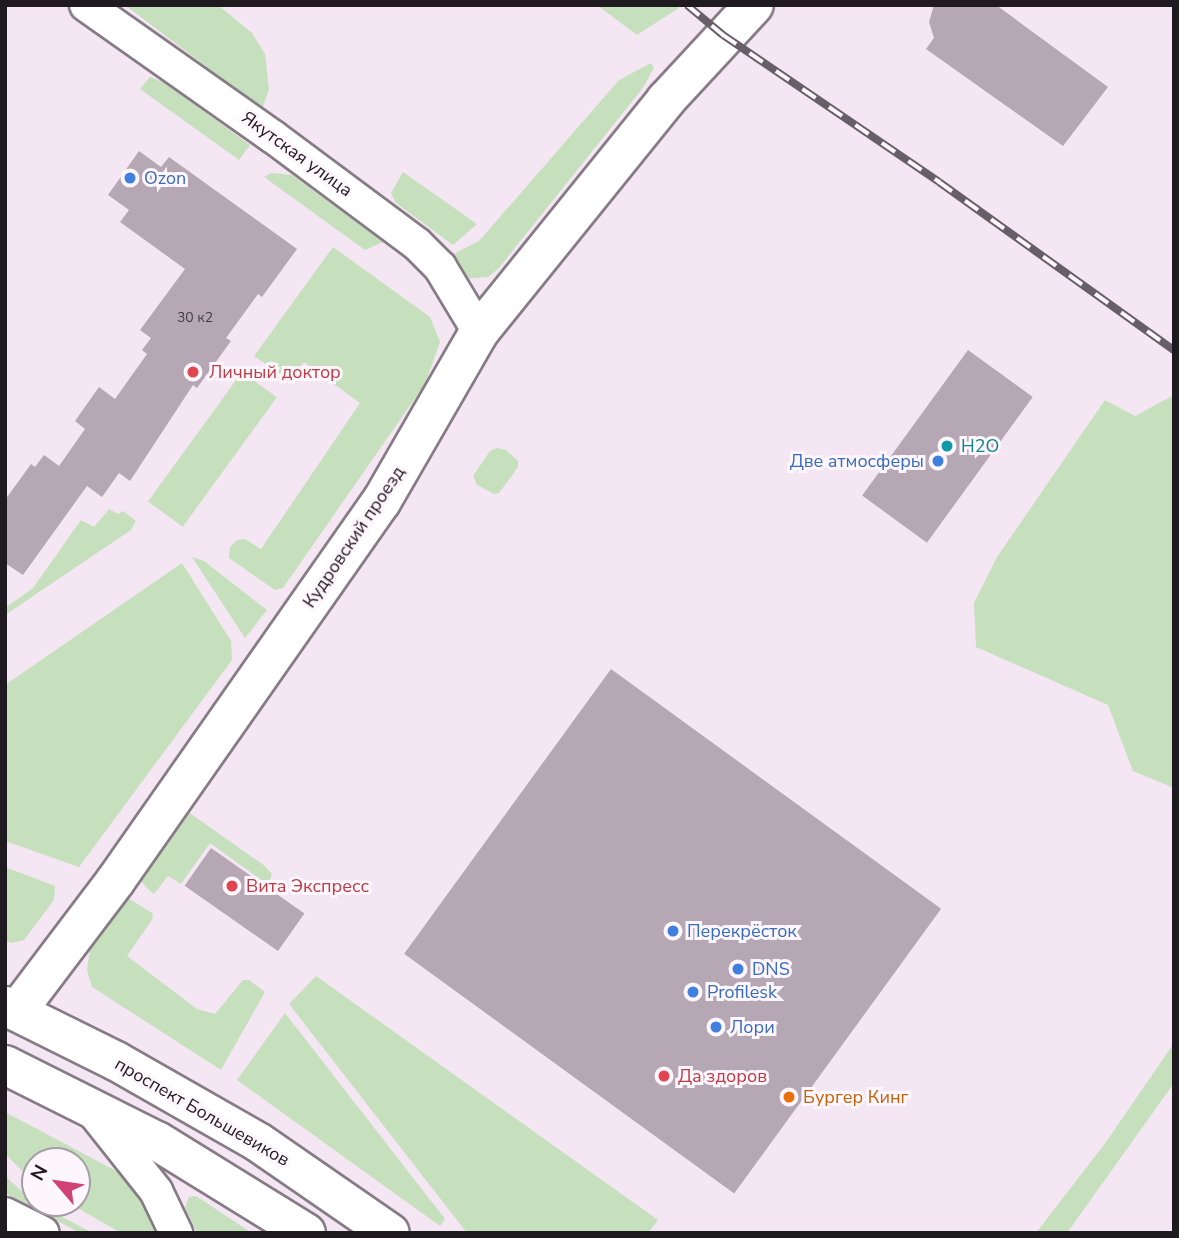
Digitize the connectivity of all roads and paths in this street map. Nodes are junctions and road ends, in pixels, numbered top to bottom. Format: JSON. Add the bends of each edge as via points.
{"nodes":[{"id":1,"x":86,"y":5,"type":"edge"},
{"id":2,"x":754,"y":5,"type":"edge"},
{"id":3,"x":479,"y":332,"type":"junction"},
{"id":4,"x":11,"y":1009,"type":"edge"},
{"id":5,"x":5,"y":1065,"type":"edge"},
{"id":6,"x":90,"y":1108,"type":"junction"},
{"id":7,"x":5,"y":1213,"type":"edge"},
{"id":8,"x":43,"y":1233,"type":"edge"},
{"id":9,"x":176,"y":1233,"type":"edge"},
{"id":10,"x":306,"y":1233,"type":"edge"},
{"id":11,"x":390,"y":1233,"type":"edge"}],
"edges":[{"from":1,"to":3,"type":"street","name":"Якутская улица","via":[[417,244],[440,267]]},
{"from":2,"to":3,"type":"street","name":"Кудровский проезд","via":[[666,100]]},
{"from":3,"to":4,"type":"street","name":"Кудровский проезд","via":[[381,502],[116,880]]},
{"from":4,"to":11,"type":"street","name":"проспект Большевиков","via":[[116,1061],[258,1142]]},
{"from":5,"to":6,"type":"street"},
{"from":6,"to":9,"type":"street","via":[[156,1191]]},
{"from":6,"to":10,"type":"street","via":[[157,1141]]},
{"from":7,"to":8,"type":"street"}]}
